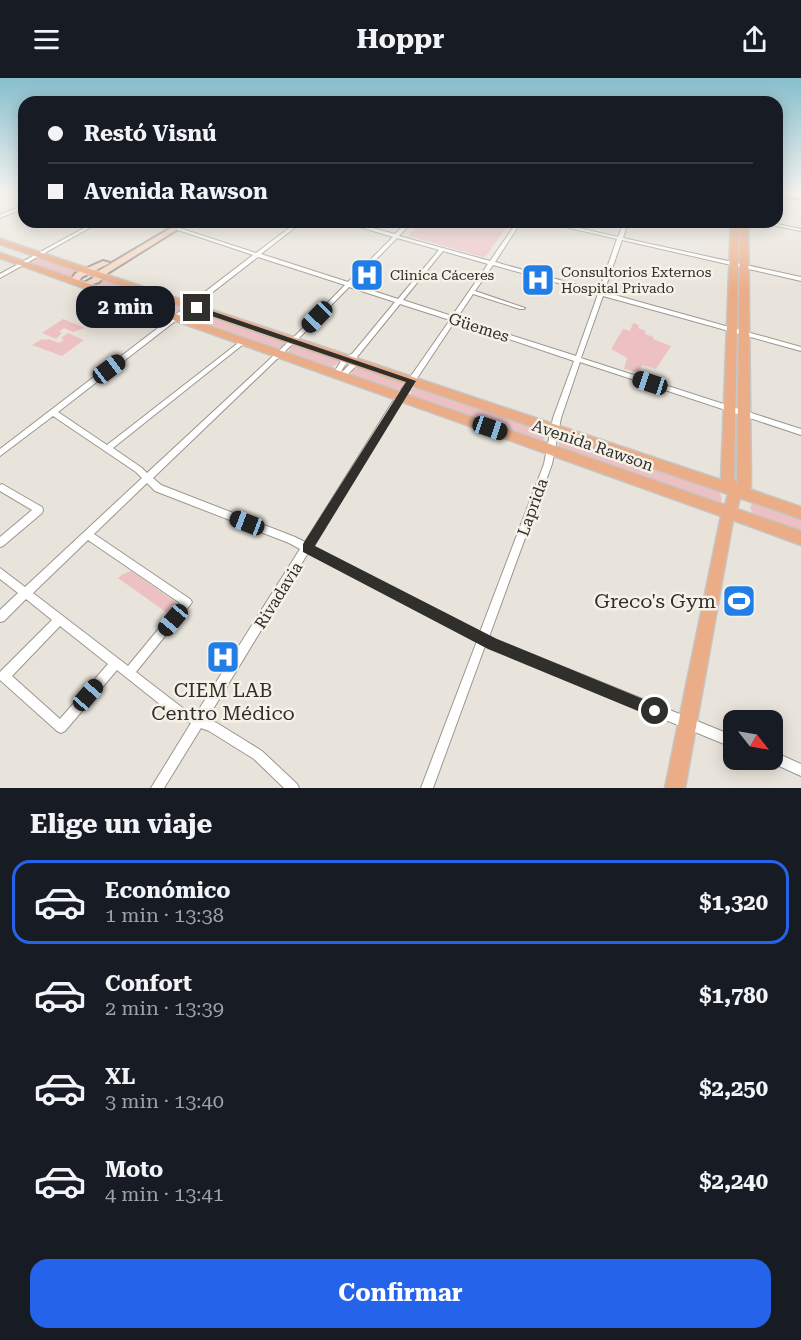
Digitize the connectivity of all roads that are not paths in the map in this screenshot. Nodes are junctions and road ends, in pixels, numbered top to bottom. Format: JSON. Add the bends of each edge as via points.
{"nodes":[{"id":1,"x":783,"y":226,"type":"edge"},
{"id":2,"x":87,"y":228,"type":"edge"},
{"id":3,"x":168,"y":228,"type":"edge"},
{"id":4,"x":168,"y":228,"type":"edge"},
{"id":5,"x":181,"y":228,"type":"edge"},
{"id":6,"x":292,"y":228,"type":"edge"},
{"id":7,"x":367,"y":228,"type":"edge"},
{"id":8,"x":404,"y":228,"type":"edge"},
{"id":9,"x":515,"y":228,"type":"edge"},
{"id":10,"x":572,"y":228,"type":"edge"},
{"id":11,"x":624,"y":228,"type":"edge"},
{"id":12,"x":735,"y":228,"type":"edge"},
{"id":13,"x":744,"y":228,"type":"edge"},
{"id":14,"x":801,"y":230,"type":"edge"},
{"id":15,"x":396,"y":236,"type":"junction"},
{"id":16,"x":621,"y":239,"type":"junction"},
{"id":17,"x":0,"y":241,"type":"edge"},
{"id":18,"x":442,"y":249,"type":"junction"},
{"id":19,"x":38,"y":254,"type":"junction"},
{"id":20,"x":0,"y":255,"type":"edge"},
{"id":21,"x":256,"y":255,"type":"junction"},
{"id":22,"x":492,"y":262,"type":"junction"},
{"id":23,"x":22,"y":263,"type":"junction"},
{"id":24,"x":734,"y":264,"type":"junction"},
{"id":25,"x":744,"y":267,"type":"junction"},
{"id":26,"x":88,"y":271,"type":"junction"},
{"id":27,"x":101,"y":275,"type":"junction"},
{"id":28,"x":0,"y":276,"type":"edge"},
{"id":29,"x":801,"y":279,"type":"edge"},
{"id":30,"x":74,"y":281,"type":"junction"},
{"id":31,"x":84,"y":285,"type":"junction"},
{"id":32,"x":349,"y":285,"type":"junction"},
{"id":33,"x":472,"y":292,"type":"junction"},
{"id":34,"x":601,"y":293,"type":"junction"},
{"id":35,"x":399,"y":301,"type":"junction"},
{"id":36,"x":189,"y":306,"type":"junction"},
{"id":37,"x":522,"y":308,"type":"dead end"},
{"id":38,"x":176,"y":317,"type":"junction"},
{"id":39,"x":453,"y":319,"type":"junction"},
{"id":40,"x":732,"y":329,"type":"junction"},
{"id":41,"x":744,"y":333,"type":"junction"},
{"id":42,"x":244,"y":341,"type":"junction"},
{"id":43,"x":293,"y":341,"type":"junction"},
{"id":44,"x":801,"y":349,"type":"edge"},
{"id":45,"x":279,"y":354,"type":"junction"},
{"id":46,"x":352,"y":359,"type":"junction"},
{"id":47,"x":578,"y":359,"type":"junction"},
{"id":48,"x":339,"y":375,"type":"junction"},
{"id":49,"x":411,"y":381,"type":"junction"},
{"id":50,"x":401,"y":397,"type":"junction"},
{"id":51,"x":730,"y":409,"type":"junction"},
{"id":52,"x":53,"y":412,"type":"junction"},
{"id":53,"x":744,"y":414,"type":"junction"},
{"id":54,"x":554,"y":429,"type":"junction"},
{"id":55,"x":801,"y":432,"type":"edge"},
{"id":56,"x":106,"y":448,"type":"junction"},
{"id":57,"x":550,"y":449,"type":"junction"},
{"id":58,"x":0,"y":453,"type":"edge"},
{"id":59,"x":147,"y":479,"type":"junction"},
{"id":60,"x":2,"y":488,"type":"dead end"},
{"id":61,"x":736,"y":491,"type":"junction"},
{"id":62,"x":729,"y":512,"type":"junction"},
{"id":63,"x":801,"y":513,"type":"edge"},
{"id":64,"x":88,"y":535,"type":"junction"},
{"id":65,"x":801,"y":538,"type":"edge"},
{"id":66,"x":0,"y":543,"type":"edge"},
{"id":67,"x":307,"y":548,"type":"junction"},
{"id":68,"x":0,"y":573,"type":"edge"},
{"id":69,"x":26,"y":593,"type":"junction"},
{"id":70,"x":0,"y":617,"type":"edge"},
{"id":71,"x":60,"y":620,"type":"junction"},
{"id":72,"x":482,"y":639,"type":"junction"},
{"id":73,"x":116,"y":663,"type":"junction"},
{"id":74,"x":129,"y":673,"type":"junction"},
{"id":75,"x":199,"y":721,"type":"junction"},
{"id":76,"x":687,"y":724,"type":"junction"},
{"id":77,"x":723,"y":738,"type":"edge"},
{"id":78,"x":783,"y":762,"type":"edge"},
{"id":79,"x":801,"y":770,"type":"edge"},
{"id":80,"x":158,"y":788,"type":"edge"},
{"id":81,"x":292,"y":788,"type":"edge"},
{"id":82,"x":427,"y":788,"type":"edge"},
{"id":83,"x":675,"y":788,"type":"edge"}],
"edges":[{"from":1,"to":14,"type":"street"},
{"from":2,"to":19,"type":"street"},
{"from":3,"to":26,"type":"main road"},
{"from":4,"to":27,"type":"main road"},
{"from":5,"to":21,"type":"street","name":"Güemes"},
{"from":6,"to":21,"type":"street"},
{"from":7,"to":15,"type":"street"},
{"from":8,"to":15,"type":"street"},
{"from":9,"to":22,"type":"street","name":"Rivadavia"},
{"from":10,"to":16,"type":"street"},
{"from":11,"to":16,"type":"street","name":"Laprida"},
{"from":12,"to":24,"type":"main road"},
{"from":13,"to":25,"type":"main road"},
{"from":15,"to":18,"type":"street"},
{"from":15,"to":32,"type":"street"},
{"from":16,"to":24,"type":"street"},
{"from":16,"to":34,"type":"street","name":"Laprida"},
{"from":17,"to":19,"type":"main road","name":"Avenida Rawson"},
{"from":18,"to":22,"type":"street"},
{"from":18,"to":35,"type":"street"},
{"from":19,"to":23,"type":"street"},
{"from":19,"to":26,"type":"main road","name":"Avenida Rawson"},
{"from":20,"to":23,"type":"main road","name":"Avenida Rawson"},
{"from":21,"to":32,"type":"street","name":"Güemes"},
{"from":21,"to":36,"type":"street"},
{"from":22,"to":33,"type":"street","name":"Rivadavia"},
{"from":22,"to":34,"type":"street"},
{"from":23,"to":28,"type":"street"},
{"from":23,"to":30,"type":"main road","name":"Avenida Rawson"},
{"from":24,"to":25,"type":"street"},
{"from":24,"to":40,"type":"main road"},
{"from":25,"to":29,"type":"street"},
{"from":25,"to":41,"type":"main road"},
{"from":26,"to":27,"type":"main road","name":"Avenida Rawson"},
{"from":26,"to":30,"type":"main road"},
{"from":27,"to":31,"type":"main road"},
{"from":27,"to":36,"type":"main road","name":"Avenida Rawson"},
{"from":30,"to":31,"type":"main road","name":"Avenida Rawson"},
{"from":31,"to":38,"type":"main road","name":"Avenida Rawson"},
{"from":32,"to":35,"type":"street","name":"Güemes"},
{"from":32,"to":43,"type":"street"},
{"from":33,"to":37,"type":"street"},
{"from":33,"to":39,"type":"street","name":"Rivadavia"},
{"from":34,"to":40,"type":"street"},
{"from":34,"to":47,"type":"street","name":"Laprida"},
{"from":35,"to":39,"type":"street","name":"Güemes"},
{"from":35,"to":46,"type":"street"},
{"from":36,"to":38,"type":"street"},
{"from":36,"to":43,"type":"main road","name":"Avenida Rawson"},
{"from":38,"to":42,"type":"main road","name":"Avenida Rawson"},
{"from":38,"to":52,"type":"street"},
{"from":39,"to":47,"type":"street","name":"Güemes"},
{"from":39,"to":49,"type":"street","name":"Rivadavia"},
{"from":40,"to":41,"type":"street"},
{"from":40,"to":51,"type":"main road"},
{"from":41,"to":44,"type":"street"},
{"from":41,"to":53,"type":"main road"},
{"from":42,"to":45,"type":"main road","name":"Avenida Rawson"},
{"from":42,"to":56,"type":"street"},
{"from":43,"to":45,"type":"street"},
{"from":43,"to":46,"type":"main road","name":"Avenida Rawson"},
{"from":45,"to":48,"type":"main road","name":"Avenida Rawson"},
{"from":45,"to":59,"type":"street"},
{"from":46,"to":48,"type":"street"},
{"from":46,"to":49,"type":"main road","name":"Avenida Rawson"},
{"from":47,"to":51,"type":"street","name":"Güemes"},
{"from":47,"to":54,"type":"street","name":"Laprida"},
{"from":48,"to":50,"type":"main road","name":"Avenida Rawson"},
{"from":49,"to":50,"type":"street","name":"Rivadavia"},
{"from":49,"to":54,"type":"main road","name":"Avenida Rawson"},
{"from":50,"to":57,"type":"main road","name":"Avenida Rawson"},
{"from":50,"to":67,"type":"street","name":"Rivadavia"},
{"from":51,"to":53,"type":"street","name":"Güemes"},
{"from":51,"to":61,"type":"main road","via":[[728,480]]},
{"from":52,"to":56,"type":"street"},
{"from":52,"to":58,"type":"street"},
{"from":53,"to":55,"type":"street","name":"Güemes"},
{"from":53,"to":61,"type":"main road","via":[[744,486]]},
{"from":54,"to":57,"type":"street","name":"Laprida"},
{"from":54,"to":61,"type":"main road","name":"Avenida Rawson"},
{"from":56,"to":59,"type":"street"},
{"from":57,"to":62,"type":"main road","name":"Avenida Rawson"},
{"from":57,"to":72,"type":"street","name":"Laprida","via":[[548,464]]},
{"from":59,"to":64,"type":"street"},
{"from":59,"to":67,"type":"street","via":[[158,488]]},
{"from":60,"to":66,"type":"street","via":[[39,510]]},
{"from":61,"to":62,"type":"main road"},
{"from":61,"to":63,"type":"main road","name":"Avenida Rawson"},
{"from":62,"to":65,"type":"main road","name":"Avenida Rawson"},
{"from":62,"to":76,"type":"main road"},
{"from":64,"to":69,"type":"street"},
{"from":64,"to":74,"type":"street","via":[[188,602]]},
{"from":67,"to":72,"type":"street"},
{"from":67,"to":75,"type":"street","name":"Rivadavia"},
{"from":68,"to":69,"type":"street"},
{"from":69,"to":70,"type":"street"},
{"from":69,"to":71,"type":"street"},
{"from":71,"to":73,"type":"street"},
{"from":71,"to":73,"type":"street","via":[[4,676],[61,727]]},
{"from":72,"to":76,"type":"street"},
{"from":72,"to":82,"type":"street","name":"Laprida"},
{"from":73,"to":74,"type":"street"},
{"from":74,"to":75,"type":"street","via":[[180,713]]},
{"from":75,"to":80,"type":"street","name":"Rivadavia"},
{"from":75,"to":81,"type":"street","via":[[258,755]]},
{"from":76,"to":77,"type":"street"},
{"from":76,"to":83,"type":"main road"},
{"from":78,"to":79,"type":"street"}]}
